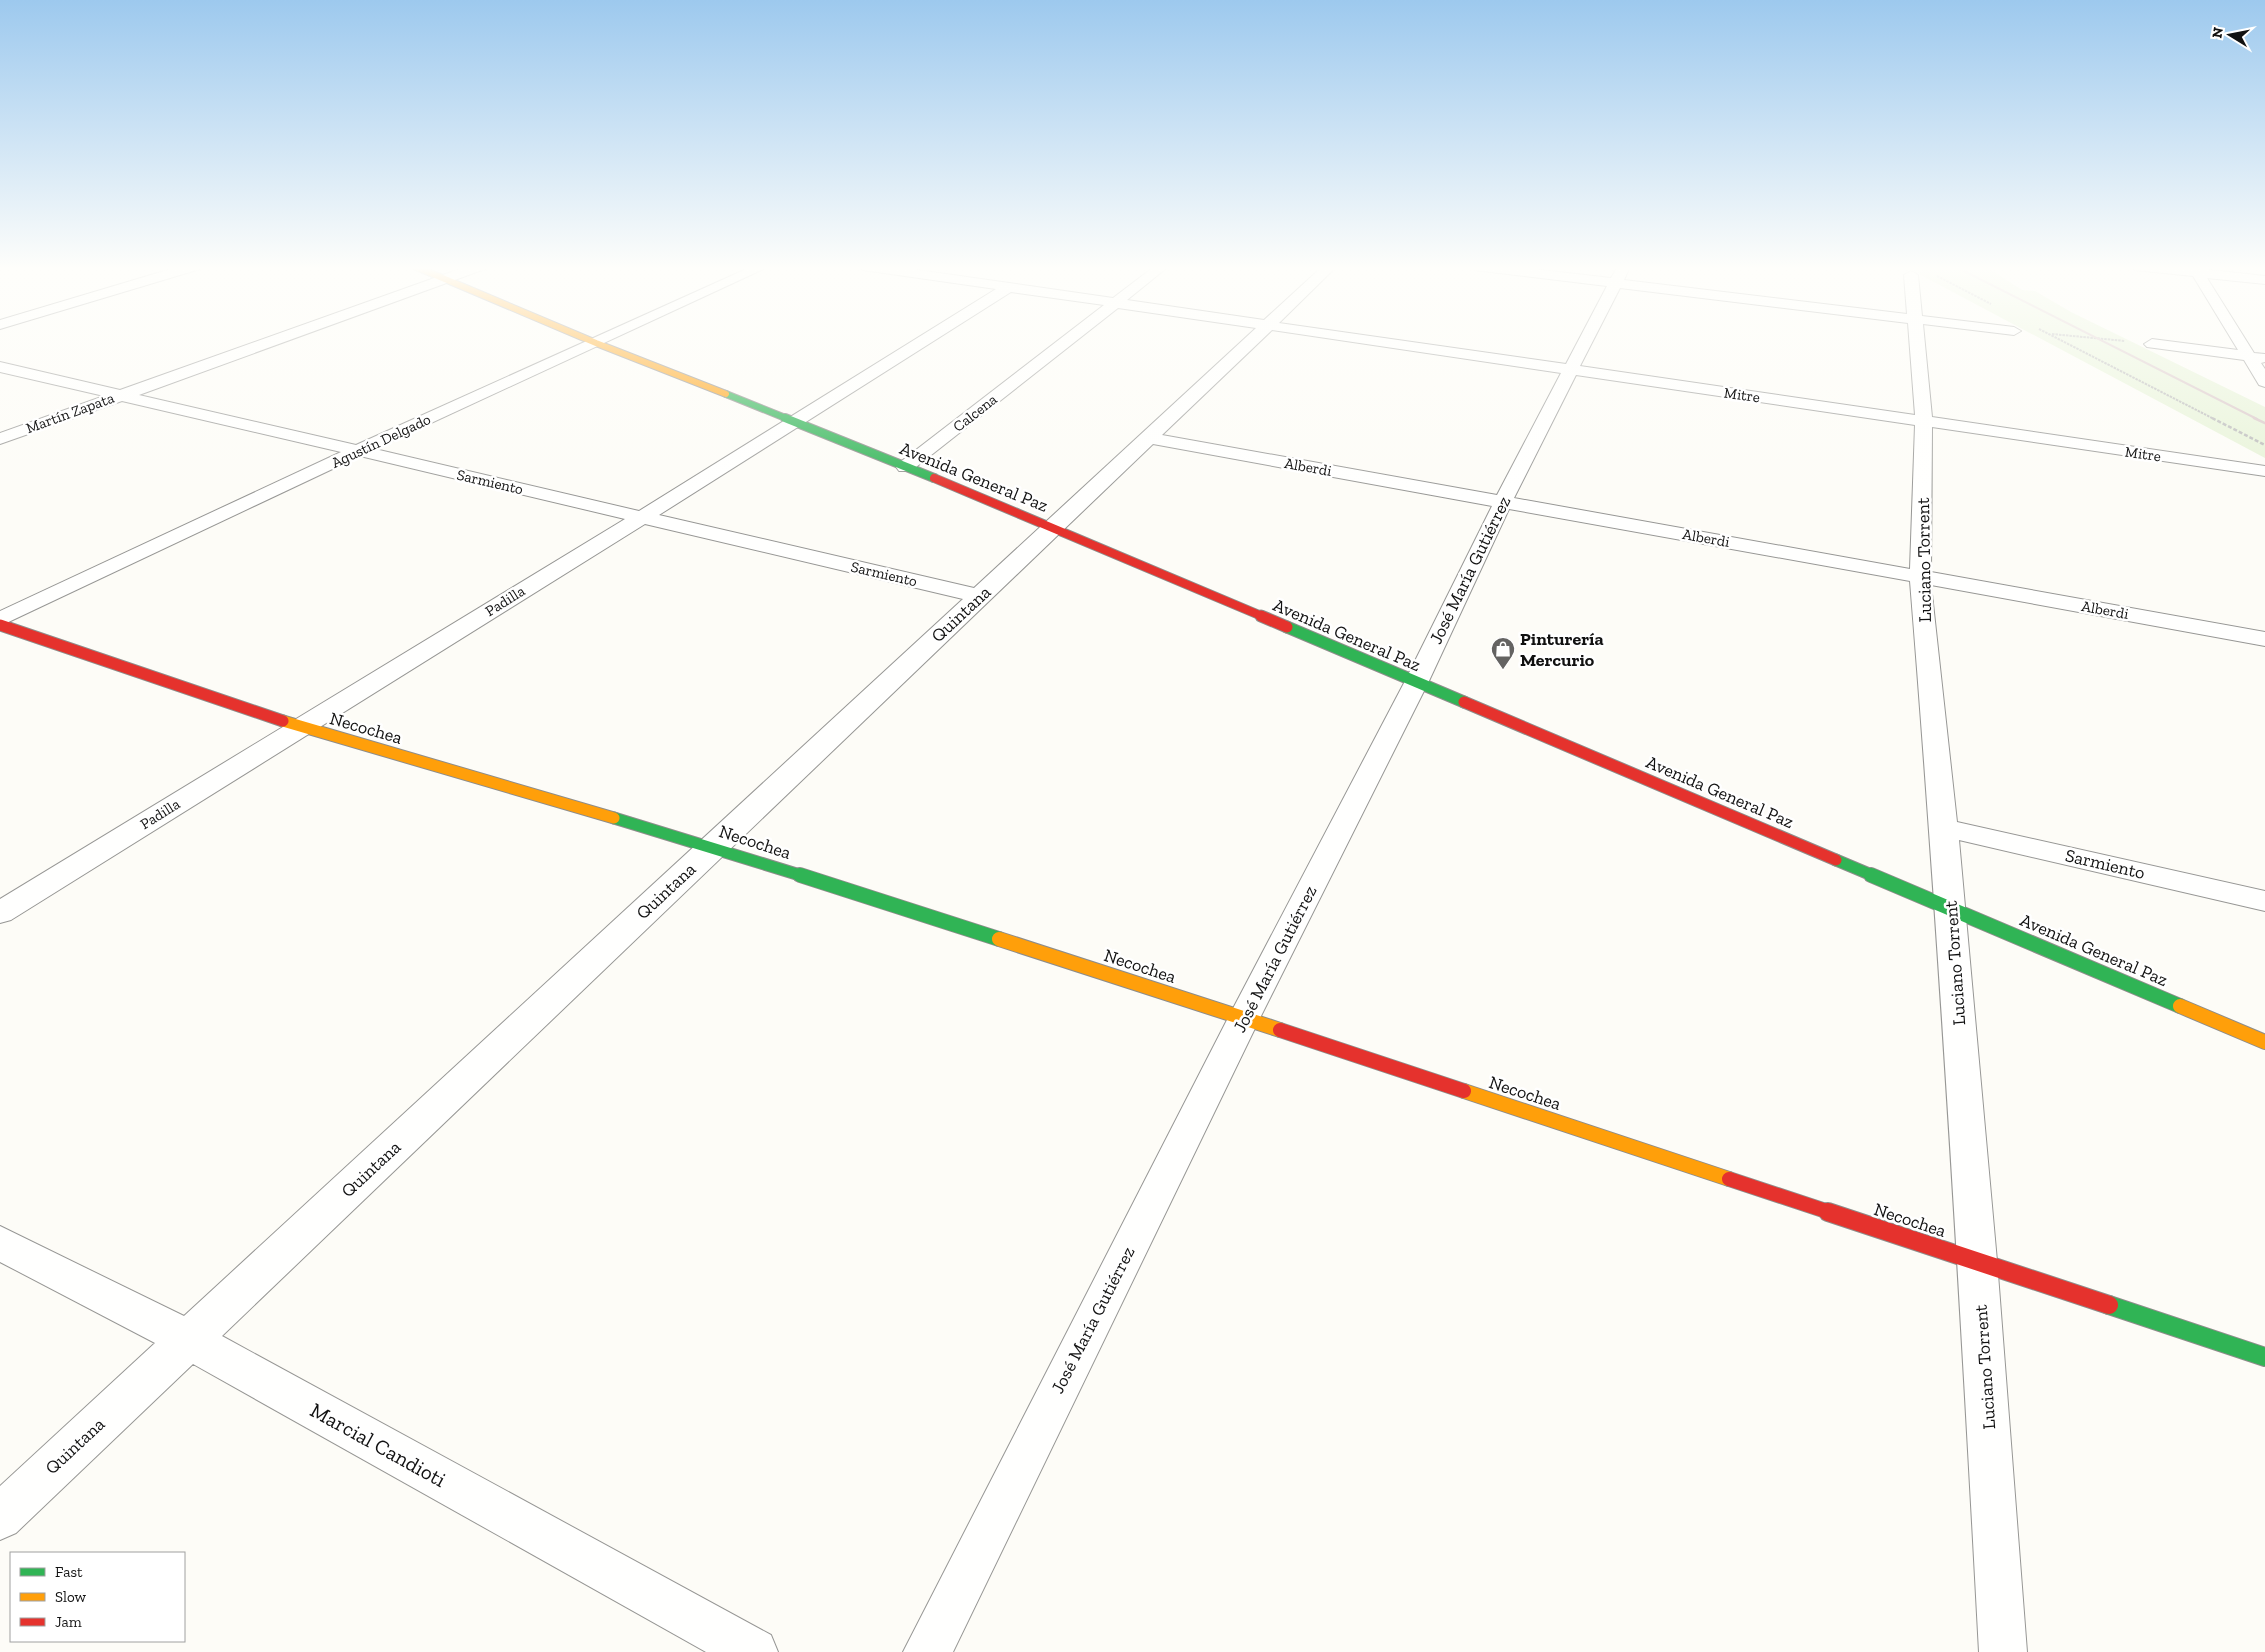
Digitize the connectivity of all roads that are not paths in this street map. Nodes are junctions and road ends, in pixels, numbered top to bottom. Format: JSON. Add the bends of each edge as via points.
{"nodes":[{"id":1,"x":264,"y":343,"type":"edge"},
{"id":2,"x":596,"y":343,"type":"joint"},
{"id":3,"x":918,"y":343,"type":"edge"},
{"id":4,"x":1064,"y":343,"type":"edge"},
{"id":5,"x":1249,"y":343,"type":"edge"},
{"id":6,"x":1390,"y":343,"type":"edge"},
{"id":7,"x":1585,"y":343,"type":"edge"},
{"id":8,"x":1917,"y":343,"type":"edge"},
{"id":9,"x":2240,"y":343,"type":"edge"},
{"id":10,"x":2152,"y":344,"type":"road end"},
{"id":11,"x":2248,"y":356,"type":"junction"},
{"id":12,"x":2265,"y":358,"type":"edge"},
{"id":13,"x":0,"y":367,"type":"edge"},
{"id":14,"x":1571,"y":370,"type":"junction"},
{"id":15,"x":2265,"y":382,"type":"edge"},
{"id":16,"x":118,"y":395,"type":"junction"},
{"id":17,"x":794,"y":420,"type":"junction"},
{"id":18,"x":1924,"y":421,"type":"junction"},
{"id":19,"x":1148,"y":438,"type":"junction"},
{"id":20,"x":0,"y":439,"type":"edge"},
{"id":21,"x":357,"y":451,"type":"junction"},
{"id":22,"x":904,"y":467,"type":"junction"},
{"id":23,"x":2265,"y":471,"type":"edge"},
{"id":24,"x":1503,"y":502,"type":"junction"},
{"id":25,"x":641,"y":518,"type":"junction"},
{"id":26,"x":1054,"y":528,"type":"junction"},
{"id":27,"x":1920,"y":577,"type":"junction"},
{"id":28,"x":979,"y":596,"type":"junction"},
{"id":29,"x":0,"y":619,"type":"edge"},
{"id":30,"x":0,"y":625,"type":"edge"},
{"id":31,"x":2265,"y":639,"type":"edge"},
{"id":32,"x":1416,"y":684,"type":"junction"},
{"id":33,"x":301,"y":727,"type":"junction"},
{"id":34,"x":1944,"y":828,"type":"junction"},
{"id":35,"x":713,"y":847,"type":"junction"},
{"id":36,"x":2265,"y":901,"type":"edge"},
{"id":37,"x":1950,"y":908,"type":"junction"},
{"id":38,"x":0,"y":912,"type":"edge"},
{"id":39,"x":1244,"y":1018,"type":"junction"},
{"id":40,"x":2265,"y":1042,"type":"edge"},
{"id":41,"x":0,"y":1243,"type":"edge"},
{"id":42,"x":1978,"y":1261,"type":"junction"},
{"id":43,"x":188,"y":1340,"type":"junction"},
{"id":44,"x":2265,"y":1357,"type":"edge"},
{"id":45,"x":0,"y":1517,"type":"edge"},
{"id":46,"x":754,"y":1652,"type":"edge"},
{"id":47,"x":927,"y":1652,"type":"edge"},
{"id":48,"x":2003,"y":1652,"type":"edge"}],
"edges":[{"from":1,"to":16,"type":"street","name":"Martín Zapata"},
{"from":2,"to":17,"type":"main road","name":"Avenida General Paz"},
{"from":2,"to":21,"type":"street","name":"Agustín Delgado"},
{"from":3,"to":17,"type":"street","name":"Padilla"},
{"from":4,"to":22,"type":"street","name":"Calcena"},
{"from":5,"to":19,"type":"street","name":"Quintana"},
{"from":6,"to":14,"type":"street","name":"Mitre"},
{"from":7,"to":14,"type":"street","name":"José María Gutiérrez"},
{"from":8,"to":18,"type":"street","name":"Luciano Torrent"},
{"from":9,"to":11,"type":"street"},
{"from":10,"to":11,"type":"street"},
{"from":11,"to":12,"type":"street"},
{"from":11,"to":15,"type":"street"},
{"from":13,"to":16,"type":"street","name":"Sarmiento"},
{"from":14,"to":18,"type":"street","name":"Mitre"},
{"from":14,"to":24,"type":"street","name":"José María Gutiérrez"},
{"from":16,"to":20,"type":"street","name":"Martín Zapata"},
{"from":16,"to":21,"type":"street","name":"Sarmiento"},
{"from":17,"to":22,"type":"main road","name":"Avenida General Paz"},
{"from":17,"to":25,"type":"street","name":"Padilla"},
{"from":18,"to":23,"type":"street","name":"Mitre"},
{"from":18,"to":27,"type":"street","name":"Luciano Torrent"},
{"from":19,"to":24,"type":"street","name":"Alberdi"},
{"from":19,"to":26,"type":"street","name":"Quintana"},
{"from":21,"to":25,"type":"street","name":"Sarmiento"},
{"from":21,"to":29,"type":"street","name":"Agustín Delgado"},
{"from":22,"to":26,"type":"main road","name":"Avenida General Paz"},
{"from":24,"to":27,"type":"street","name":"Alberdi"},
{"from":24,"to":32,"type":"street","name":"José María Gutiérrez"},
{"from":25,"to":28,"type":"street","name":"Sarmiento"},
{"from":25,"to":33,"type":"street","name":"Padilla"},
{"from":26,"to":28,"type":"street","name":"Quintana"},
{"from":26,"to":32,"type":"main road","name":"Avenida General Paz"},
{"from":27,"to":31,"type":"street","name":"Alberdi"},
{"from":27,"to":34,"type":"street","name":"Luciano Torrent"},
{"from":28,"to":35,"type":"street","name":"Quintana"},
{"from":30,"to":33,"type":"main road","name":"Necochea"},
{"from":32,"to":37,"type":"main road","name":"Avenida General Paz"},
{"from":32,"to":39,"type":"street","name":"José María Gutiérrez"},
{"from":33,"to":35,"type":"main road","name":"Necochea"},
{"from":33,"to":38,"type":"street","name":"Padilla"},
{"from":34,"to":36,"type":"street","name":"Sarmiento"},
{"from":34,"to":37,"type":"street","name":"Luciano Torrent"},
{"from":35,"to":39,"type":"main road","name":"Necochea"},
{"from":35,"to":43,"type":"street","name":"Quintana"},
{"from":37,"to":40,"type":"main road","name":"Avenida General Paz"},
{"from":37,"to":42,"type":"street","name":"Luciano Torrent"},
{"from":39,"to":42,"type":"main road","name":"Necochea"},
{"from":39,"to":47,"type":"street","name":"José María Gutiérrez"},
{"from":41,"to":43,"type":"street","name":"Marcial Candioti"},
{"from":42,"to":44,"type":"main road","name":"Necochea"},
{"from":42,"to":48,"type":"street","name":"Luciano Torrent"},
{"from":43,"to":45,"type":"street","name":"Quintana"},
{"from":43,"to":46,"type":"street","name":"Marcial Candioti"}]}
